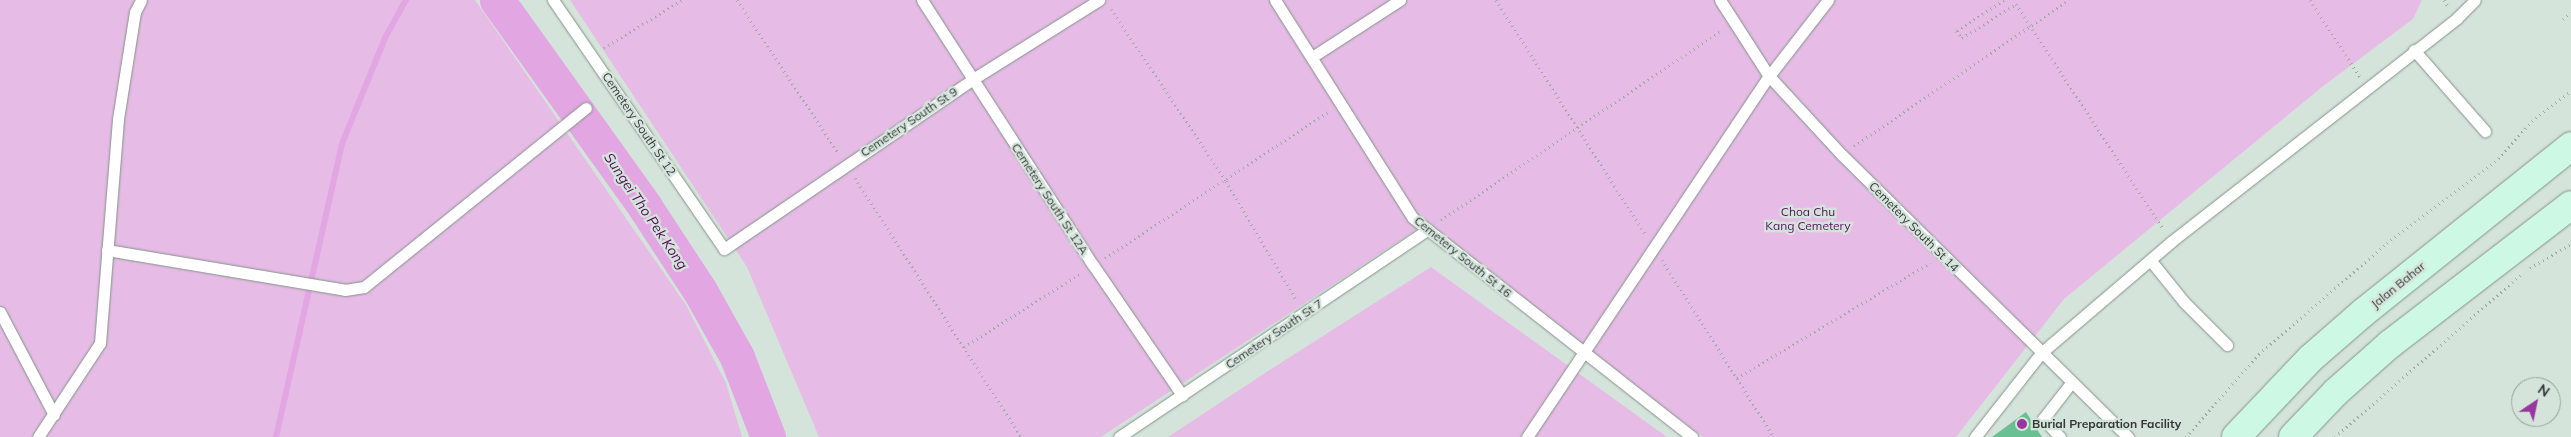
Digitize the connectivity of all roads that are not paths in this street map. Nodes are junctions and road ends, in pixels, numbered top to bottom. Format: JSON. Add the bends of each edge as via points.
{"nodes":[{"id":1,"x":142,"y":0,"type":"edge"},
{"id":2,"x":553,"y":0,"type":"edge"},
{"id":3,"x":922,"y":0,"type":"edge"},
{"id":4,"x":1099,"y":0,"type":"edge"},
{"id":5,"x":1275,"y":0,"type":"edge"},
{"id":6,"x":1400,"y":0,"type":"edge"},
{"id":7,"x":1720,"y":0,"type":"edge"},
{"id":8,"x":1828,"y":0,"type":"edge"},
{"id":9,"x":2475,"y":0,"type":"edge"},
{"id":10,"x":2414,"y":50,"type":"junction"},
{"id":11,"x":1312,"y":56,"type":"junction"},
{"id":12,"x":1769,"y":76,"type":"junction"},
{"id":13,"x":973,"y":79,"type":"junction"},
{"id":14,"x":586,"y":108,"type":"dead end"},
{"id":15,"x":2485,"y":131,"type":"dead end"},
{"id":16,"x":2571,"y":146,"type":"edge"},
{"id":17,"x":2571,"y":205,"type":"edge"},
{"id":18,"x":1428,"y":229,"type":"junction"},
{"id":19,"x":724,"y":249,"type":"joint"},
{"id":20,"x":107,"y":250,"type":"junction"},
{"id":21,"x":2152,"y":260,"type":"junction"},
{"id":22,"x":0,"y":312,"type":"edge"},
{"id":23,"x":2227,"y":345,"type":"dead end"},
{"id":24,"x":1584,"y":353,"type":"junction"},
{"id":25,"x":2040,"y":353,"type":"junction"},
{"id":26,"x":2071,"y":383,"type":"junction"},
{"id":27,"x":1182,"y":395,"type":"junction"},
{"id":28,"x":54,"y":415,"type":"junction"},
{"id":29,"x":38,"y":437,"type":"edge"},
{"id":30,"x":1119,"y":437,"type":"edge"},
{"id":31,"x":1527,"y":437,"type":"edge"},
{"id":32,"x":1692,"y":437,"type":"edge"},
{"id":33,"x":1975,"y":437,"type":"edge"},
{"id":34,"x":2060,"y":437,"type":"edge"},
{"id":35,"x":2128,"y":437,"type":"edge"},
{"id":36,"x":2236,"y":437,"type":"edge"},
{"id":37,"x":2293,"y":437,"type":"edge"}],
"edges":[{"from":1,"to":20,"type":"lane","via":[[136,12],[118,119]]},
{"from":2,"to":19,"type":"lane","name":"Cemetery South St 12"},
{"from":3,"to":13,"type":"lane","name":"Cemetery South St 12A"},
{"from":4,"to":13,"type":"lane","name":"Cemetery South St 9"},
{"from":5,"to":11,"type":"lane","name":"Cemetery South St 16"},
{"from":6,"to":11,"type":"lane"},
{"from":7,"to":12,"type":"lane","name":"Cemetery South St 14"},
{"from":8,"to":12,"type":"lane"},
{"from":9,"to":10,"type":"lane"},
{"from":10,"to":15,"type":"lane"},
{"from":10,"to":21,"type":"lane"},
{"from":11,"to":18,"type":"lane","name":"Cemetery South St 16","via":[[1414,218]]},
{"from":12,"to":24,"type":"lane"},
{"from":12,"to":25,"type":"lane","name":"Cemetery South St 14","via":[[1842,155]]},
{"from":13,"to":19,"type":"lane","name":"Cemetery South St 9"},
{"from":13,"to":27,"type":"lane","name":"Cemetery South St 12A","via":[[1093,265]]},
{"from":14,"to":20,"type":"lane","via":[[364,287],[345,290]]},
{"from":16,"to":36,"type":"main road","name":"Jalan Bahar","via":[[2356,319],[2312,358]]},
{"from":17,"to":37,"type":"main road","via":[[2390,344],[2336,392]]},
{"from":18,"to":24,"type":"lane","name":"Cemetery South St 16"},
{"from":18,"to":27,"type":"lane","name":"Cemetery South St 7"},
{"from":20,"to":28,"type":"lane","via":[[100,343]]},
{"from":21,"to":23,"type":"lane","via":[[2184,302]]},
{"from":21,"to":25,"type":"lane"},
{"from":22,"to":28,"type":"lane"},
{"from":24,"to":31,"type":"lane"},
{"from":24,"to":32,"type":"lane","name":"Cemetery South St 16"},
{"from":25,"to":26,"type":"lane","name":"Cemetery South St 14"},
{"from":25,"to":33,"type":"lane"},
{"from":26,"to":34,"type":"lane","via":[[2043,418]]},
{"from":26,"to":35,"type":"lane","name":"Cemetery South St 14"},
{"from":27,"to":30,"type":"lane","name":"Cemetery South St 7"},
{"from":28,"to":29,"type":"lane"}]}
